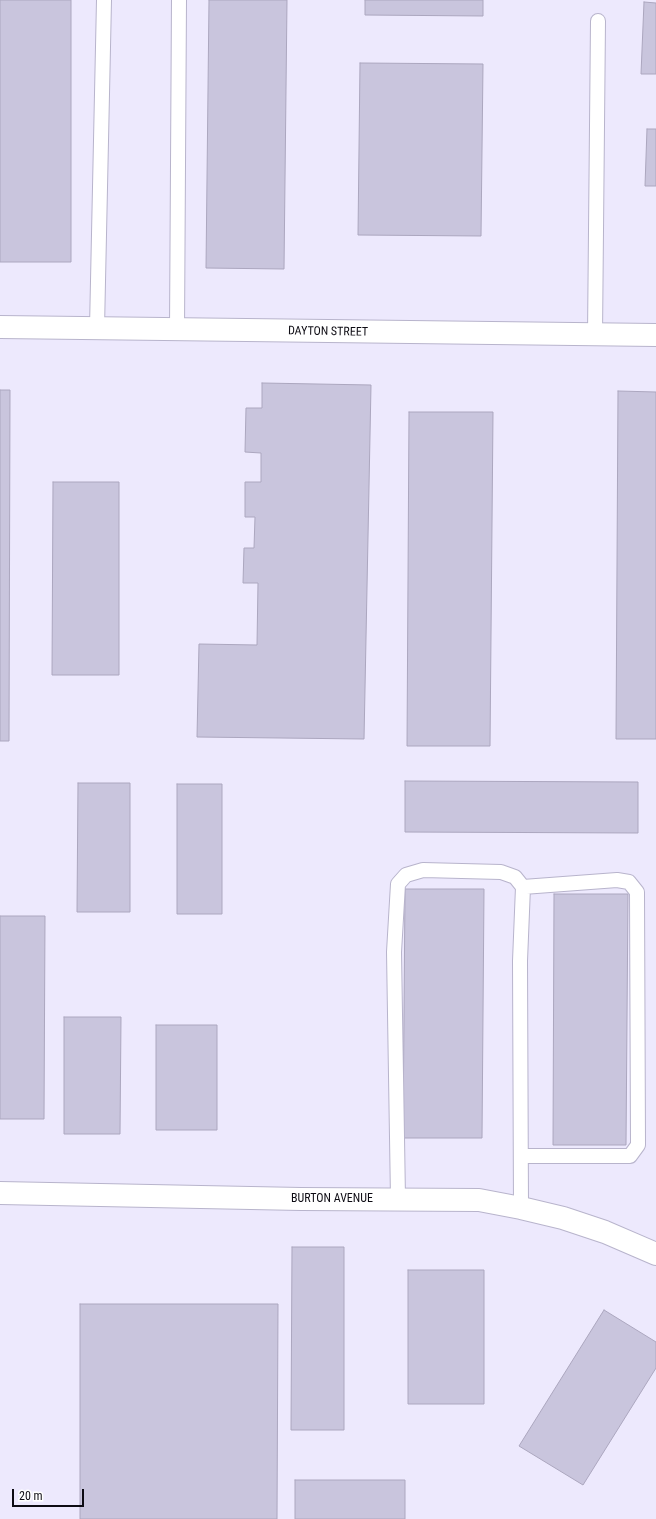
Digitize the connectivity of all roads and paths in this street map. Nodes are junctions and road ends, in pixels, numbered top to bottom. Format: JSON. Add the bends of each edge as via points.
{"nodes":[{"id":1,"x":104,"y":0,"type":"edge"},
{"id":2,"x":179,"y":0,"type":"edge"},
{"id":3,"x":598,"y":21,"type":"dead end"},
{"id":4,"x":0,"y":328,"type":"edge"},
{"id":5,"x":97,"y":328,"type":"junction"},
{"id":6,"x":177,"y":330,"type":"junction"},
{"id":7,"x":595,"y":335,"type":"junction"},
{"id":8,"x":656,"y":335,"type":"edge"},
{"id":9,"x":523,"y":887,"type":"junction"},
{"id":10,"x":521,"y":1156,"type":"junction"},
{"id":11,"x":0,"y":1193,"type":"edge"},
{"id":12,"x":398,"y":1199,"type":"junction"},
{"id":13,"x":521,"y":1208,"type":"junction"},
{"id":14,"x":656,"y":1254,"type":"edge"}],
"edges":[{"from":1,"to":5,"type":"lane"},
{"from":2,"to":6,"type":"lane"},
{"from":3,"to":7,"type":"lane"},
{"from":4,"to":5,"type":"street","name":"DAYTON STREET"},
{"from":5,"to":6,"type":"street","name":"DAYTON STREET"},
{"from":6,"to":7,"type":"street","name":"DAYTON STREET"},
{"from":7,"to":8,"type":"street","name":"DAYTON STREET"},
{"from":9,"to":10,"type":"lane","via":[[520,961]]},
{"from":9,"to":10,"type":"lane","via":[[617,880],[629,882],[638,892],[638,1145],[630,1156]]},
{"from":9,"to":12,"type":"lane","via":[[515,877],[501,872],[423,870],[406,875],[398,884],[394,952]]},
{"from":10,"to":13,"type":"lane"},
{"from":11,"to":12,"type":"street","name":"BURTON AVENUE"},
{"from":12,"to":13,"type":"street","name":"BURTON AVENUE","via":[[479,1200]]},
{"from":13,"to":14,"type":"street","name":"BURTON AVENUE","via":[[605,1232]]}]}
